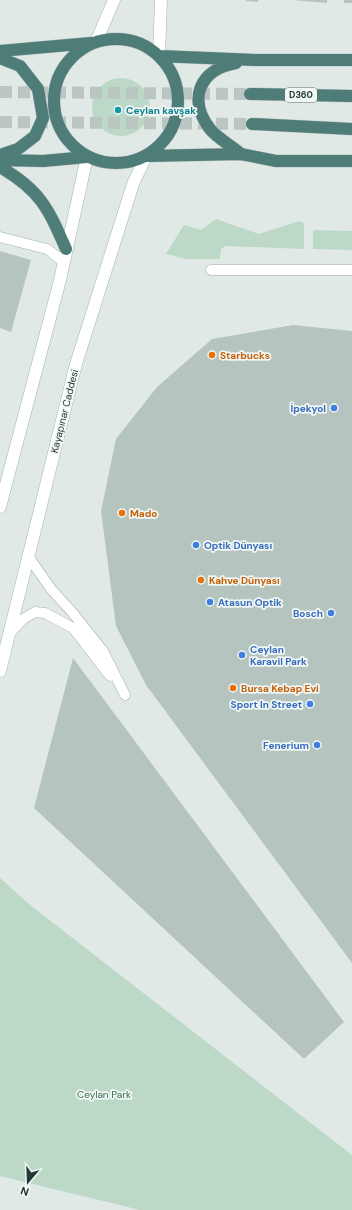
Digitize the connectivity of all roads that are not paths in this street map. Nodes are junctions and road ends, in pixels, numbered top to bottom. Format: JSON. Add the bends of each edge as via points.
{"nodes":[{"id":1,"x":114,"y":0,"type":"edge"},
{"id":2,"x":161,"y":0,"type":"edge"},
{"id":3,"x":96,"y":42,"type":"junction"},
{"id":4,"x":0,"y":51,"type":"edge"},
{"id":5,"x":159,"y":56,"type":"junction"},
{"id":6,"x":0,"y":58,"type":"edge"},
{"id":7,"x":255,"y":60,"type":"junction"},
{"id":8,"x":352,"y":60,"type":"edge"},
{"id":9,"x":250,"y":94,"type":"tunnel mouth"},
{"id":10,"x":352,"y":96,"type":"edge"},
{"id":11,"x":252,"y":124,"type":"tunnel mouth"},
{"id":12,"x":352,"y":129,"type":"edge"},
{"id":13,"x":241,"y":154,"type":"junction"},
{"id":14,"x":0,"y":155,"type":"edge"},
{"id":15,"x":87,"y":156,"type":"junction"},
{"id":16,"x":146,"y":156,"type":"junction"},
{"id":17,"x":0,"y":160,"type":"edge"},
{"id":18,"x":352,"y":161,"type":"edge"},
{"id":19,"x":0,"y":167,"type":"edge"},
{"id":20,"x":0,"y":237,"type":"edge"},
{"id":21,"x":66,"y":249,"type":"junction"},
{"id":22,"x":64,"y":262,"type":"junction"},
{"id":23,"x":212,"y":270,"type":"dead end"},
{"id":24,"x":352,"y":270,"type":"edge"},
{"id":25,"x":0,"y":507,"type":"edge"},
{"id":26,"x":28,"y":556,"type":"junction"},
{"id":27,"x":10,"y":633,"type":"junction"},
{"id":28,"x":0,"y":671,"type":"edge"}],
"edges":[{"from":1,"to":3,"type":"main road"},
{"from":2,"to":5,"type":"main road"},
{"from":3,"to":4,"type":"highway"},
{"from":3,"to":5,"type":"highway","via":[[130,40]]},
{"from":3,"to":15,"type":"highway","via":[[78,52],[63,68],[55,88],[54,109],[60,129],[73,146]]},
{"from":5,"to":7,"type":"highway"},
{"from":5,"to":16,"type":"highway","via":[[171,71],[178,90],[178,109],[173,128],[162,144]]},
{"from":6,"to":14,"type":"highway","via":[[20,66],[38,89],[43,118],[35,136],[18,149]]},
{"from":7,"to":8,"type":"highway"},
{"from":7,"to":13,"type":"highway","via":[[222,65],[204,79],[198,97],[210,129]]},
{"from":9,"to":10,"type":"highway","number":"D360"},
{"from":11,"to":12,"type":"highway"},
{"from":13,"to":16,"type":"highway"},
{"from":13,"to":18,"type":"highway","via":[[276,161]]},
{"from":15,"to":16,"type":"highway","via":[[108,163],[128,163]]},
{"from":15,"to":17,"type":"highway","via":[[43,161]]},
{"from":15,"to":21,"type":"main road"},
{"from":16,"to":26,"type":"main road","name":"Kayapınar Caddesi","via":[[133,184],[76,364]]},
{"from":19,"to":21,"type":"highway","via":[[21,179],[39,197],[54,221]]},
{"from":20,"to":22,"type":"lane","via":[[47,249]]},
{"from":21,"to":22,"type":"main road"},
{"from":22,"to":25,"type":"main road"},
{"from":23,"to":24,"type":"lane"},
{"from":26,"to":27,"type":"main road","name":"Kayapınar Caddesi"},
{"from":26,"to":27,"type":"lane","via":[[50,589],[103,651],[125,695],[72,628],[45,613],[35,612],[23,619]]},
{"from":27,"to":28,"type":"main road","name":"Kayapınar Caddesi"}]}
